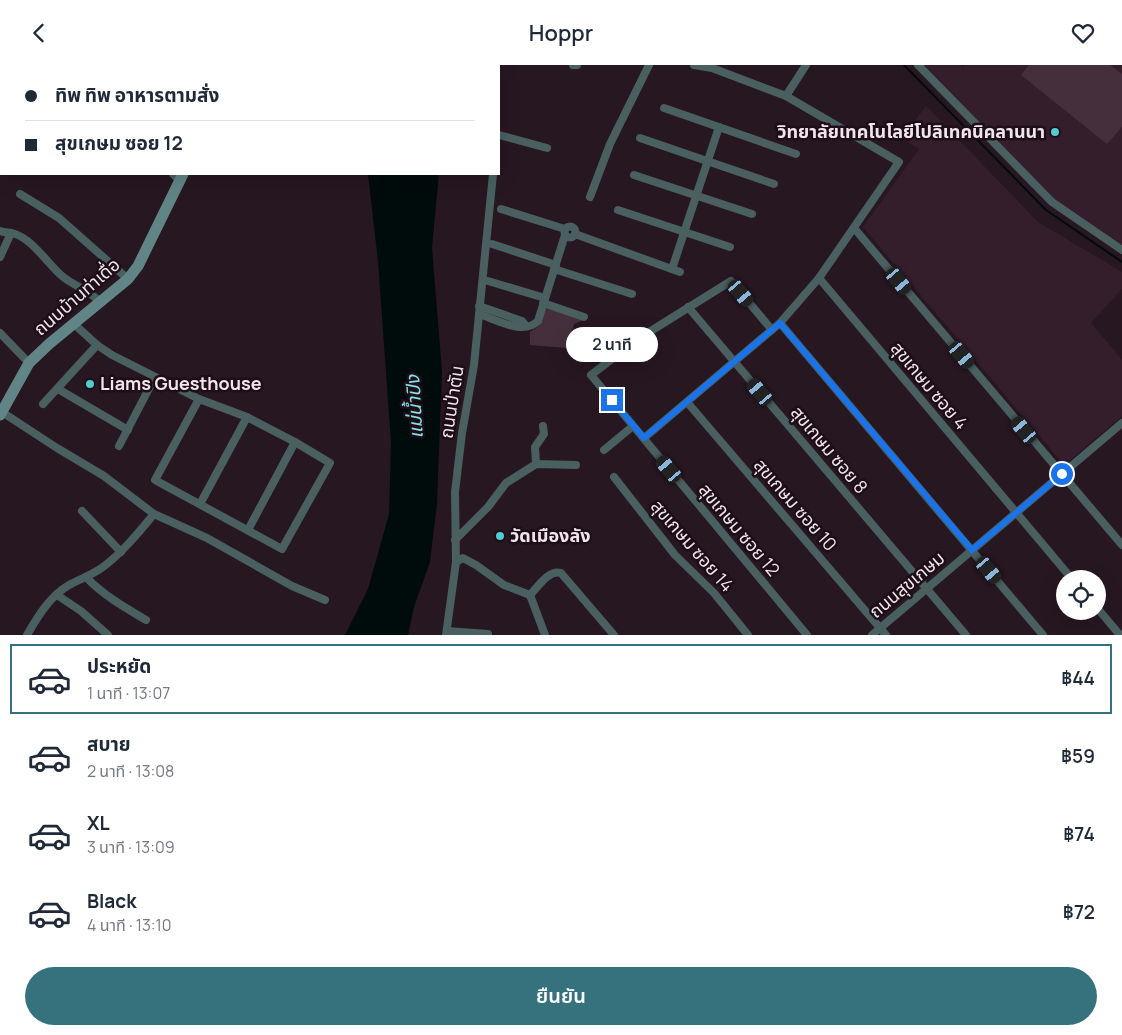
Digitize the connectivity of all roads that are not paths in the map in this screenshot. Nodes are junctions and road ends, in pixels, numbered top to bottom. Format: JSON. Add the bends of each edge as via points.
{"nodes":[{"id":1,"x":649,"y":65,"type":"edge"},
{"id":2,"x":694,"y":65,"type":"edge"},
{"id":3,"x":806,"y":65,"type":"edge"},
{"id":4,"x":918,"y":65,"type":"edge"},
{"id":5,"x":786,"y":96,"type":"junction"},
{"id":6,"x":664,"y":108,"type":"dead end"},
{"id":7,"x":719,"y":127,"type":"junction"},
{"id":8,"x":500,"y":135,"type":"edge"},
{"id":9,"x":640,"y":138,"type":"dead end"},
{"id":10,"x":547,"y":148,"type":"dead end"},
{"id":11,"x":796,"y":154,"type":"dead end"},
{"id":12,"x":708,"y":161,"type":"junction"},
{"id":13,"x":493,"y":175,"type":"edge"},
{"id":14,"x":634,"y":175,"type":"dead end"},
{"id":15,"x":178,"y":176,"type":"edge"},
{"id":16,"x":774,"y":184,"type":"dead end"},
{"id":17,"x":20,"y":194,"type":"dead end"},
{"id":18,"x":696,"y":196,"type":"junction"},
{"id":19,"x":590,"y":197,"type":"dead end"},
{"id":20,"x":501,"y":209,"type":"dead end"},
{"id":21,"x":618,"y":209,"type":"dead end"},
{"id":22,"x":752,"y":214,"type":"dead end"},
{"id":23,"x":854,"y":227,"type":"junction"},
{"id":24,"x":0,"y":231,"type":"edge"},
{"id":25,"x":565,"y":232,"type":"junction"},
{"id":26,"x":684,"y":232,"type":"junction"},
{"id":27,"x":11,"y":233,"type":"junction"},
{"id":28,"x":492,"y":244,"type":"dead end"},
{"id":29,"x":730,"y":247,"type":"dead end"},
{"id":30,"x":1122,"y":250,"type":"edge"},
{"id":31,"x":0,"y":257,"type":"edge"},
{"id":32,"x":555,"y":267,"type":"junction"},
{"id":33,"x":819,"y":278,"type":"junction"},
{"id":34,"x":128,"y":279,"type":"junction"},
{"id":35,"x":488,"y":281,"type":"dead end"},
{"id":36,"x":632,"y":294,"type":"dead end"},
{"id":37,"x":544,"y":301,"type":"junction"},
{"id":38,"x":101,"y":303,"type":"junction"},
{"id":39,"x":688,"y":307,"type":"junction"},
{"id":40,"x":479,"y":310,"type":"junction"},
{"id":41,"x":584,"y":317,"type":"dead end"},
{"id":42,"x":780,"y":323,"type":"junction"},
{"id":43,"x":74,"y":324,"type":"junction"},
{"id":44,"x":772,"y":330,"type":"junction"},
{"id":45,"x":0,"y":333,"type":"edge"},
{"id":46,"x":97,"y":345,"type":"junction"},
{"id":47,"x":735,"y":362,"type":"junction"},
{"id":48,"x":28,"y":363,"type":"junction"},
{"id":49,"x":155,"y":377,"type":"junction"},
{"id":50,"x":58,"y":389,"type":"junction"},
{"id":51,"x":200,"y":399,"type":"junction"},
{"id":52,"x":687,"y":403,"type":"junction"},
{"id":53,"x":43,"y":404,"type":"dead end"},
{"id":54,"x":1,"y":413,"type":"edge"},
{"id":55,"x":248,"y":417,"type":"junction"},
{"id":56,"x":1122,"y":423,"type":"edge"},
{"id":57,"x":633,"y":425,"type":"junction"},
{"id":58,"x":543,"y":426,"type":"dead end"},
{"id":59,"x":128,"y":430,"type":"junction"},
{"id":60,"x":644,"y":438,"type":"junction"},
{"id":61,"x":295,"y":442,"type":"junction"},
{"id":62,"x":119,"y":446,"type":"dead end"},
{"id":63,"x":604,"y":450,"type":"dead end"},
{"id":64,"x":536,"y":464,"type":"junction"},
{"id":65,"x":576,"y":465,"type":"dead end"},
{"id":66,"x":1062,"y":474,"type":"junction"},
{"id":67,"x":614,"y":477,"type":"dead end"},
{"id":68,"x":200,"y":504,"type":"junction"},
{"id":69,"x":82,"y":511,"type":"dead end"},
{"id":70,"x":1016,"y":513,"type":"junction"},
{"id":71,"x":154,"y":514,"type":"junction"},
{"id":72,"x":248,"y":530,"type":"junction"},
{"id":73,"x":455,"y":540,"type":"junction"},
{"id":74,"x":1122,"y":545,"type":"edge"},
{"id":75,"x":972,"y":550,"type":"junction"},
{"id":76,"x":121,"y":551,"type":"junction"},
{"id":77,"x":456,"y":562,"type":"junction"},
{"id":78,"x":1064,"y":570,"type":"edge"},
{"id":79,"x":86,"y":577,"type":"junction"},
{"id":80,"x":927,"y":588,"type":"junction"},
{"id":81,"x":57,"y":595,"type":"junction"},
{"id":82,"x":530,"y":595,"type":"junction"},
{"id":83,"x":325,"y":600,"type":"dead end"},
{"id":84,"x":1106,"y":618,"type":"edge"},
{"id":85,"x":146,"y":620,"type":"dead end"},
{"id":86,"x":880,"y":628,"type":"junction"},
{"id":87,"x":446,"y":633,"type":"edge"},
{"id":88,"x":27,"y":635,"type":"edge"},
{"id":89,"x":108,"y":635,"type":"edge"},
{"id":90,"x":489,"y":635,"type":"edge"},
{"id":91,"x":545,"y":635,"type":"edge"},
{"id":92,"x":614,"y":635,"type":"edge"},
{"id":93,"x":748,"y":635,"type":"edge"},
{"id":94,"x":807,"y":635,"type":"edge"},
{"id":95,"x":872,"y":635,"type":"edge"},
{"id":96,"x":886,"y":635,"type":"edge"},
{"id":97,"x":966,"y":635,"type":"edge"},
{"id":98,"x":1043,"y":635,"type":"edge"},
{"id":99,"x":1120,"y":635,"type":"edge"}],
"edges":[{"from":1,"to":19,"type":"street","via":[[610,144]]},
{"from":2,"to":5,"type":"street","via":[[712,67]]},
{"from":3,"to":5,"type":"street"},
{"from":4,"to":30,"type":"street","via":[[1052,202]]},
{"from":5,"to":23,"type":"street","via":[[899,162]]},
{"from":6,"to":7,"type":"street"},
{"from":7,"to":11,"type":"street"},
{"from":7,"to":12,"type":"street"},
{"from":8,"to":10,"type":"street"},
{"from":9,"to":12,"type":"street"},
{"from":12,"to":16,"type":"street"},
{"from":12,"to":18,"type":"street"},
{"from":13,"to":40,"type":"street","name":"ถนนป่าตัน"},
{"from":14,"to":18,"type":"street"},
{"from":15,"to":34,"type":"street","name":"ถนนบ้านท่าเดื่อ","via":[[148,249]]},
{"from":17,"to":34,"type":"street","via":[[58,218]]},
{"from":18,"to":22,"type":"street"},
{"from":18,"to":26,"type":"street"},
{"from":20,"to":25,"type":"street"},
{"from":21,"to":26,"type":"street"},
{"from":23,"to":33,"type":"street"},
{"from":23,"to":66,"type":"street"},
{"from":24,"to":27,"type":"street"},
{"from":25,"to":26,"type":"street","via":[[568,226],[573,227],[575,234],[676,270]]},
{"from":25,"to":32,"type":"street"},
{"from":26,"to":29,"type":"street"},
{"from":27,"to":31,"type":"street"},
{"from":27,"to":38,"type":"street","via":[[28,242],[62,276],[93,294]]},
{"from":28,"to":32,"type":"street"},
{"from":32,"to":36,"type":"street"},
{"from":32,"to":37,"type":"street"},
{"from":33,"to":42,"type":"street"},
{"from":33,"to":70,"type":"street","name":"สุขเกษม ซอย 4"},
{"from":34,"to":38,"type":"street","name":"ถนนบ้านท่าเดื่อ"},
{"from":35,"to":37,"type":"street"},
{"from":37,"to":40,"type":"street","via":[[538,321],[520,328]]},
{"from":37,"to":41,"type":"street"},
{"from":38,"to":43,"type":"street","name":"ถนนบ้านท่าเดื่อ"},
{"from":39,"to":44,"type":"street","via":[[731,281]]},
{"from":39,"to":47,"type":"street","name":"สุขเกษม ซอย 8"},
{"from":39,"to":57,"type":"street","name":"สุขเกษม ซอย 12","via":[[591,375]]},
{"from":40,"to":73,"type":"street","name":"ถนนป่าตัน","via":[[455,492]]},
{"from":42,"to":44,"type":"street"},
{"from":42,"to":75,"type":"street"},
{"from":43,"to":46,"type":"street"},
{"from":43,"to":48,"type":"street","name":"ถนนบ้านท่าเดื่อ"},
{"from":44,"to":47,"type":"street"},
{"from":45,"to":48,"type":"street"},
{"from":46,"to":49,"type":"street"},
{"from":46,"to":50,"type":"street"},
{"from":47,"to":52,"type":"street"},
{"from":47,"to":80,"type":"street","name":"สุขเกษม ซอย 8"},
{"from":48,"to":54,"type":"street","name":"ถนนบ้านท่าเดื่อ"},
{"from":49,"to":51,"type":"street"},
{"from":49,"to":59,"type":"street"},
{"from":50,"to":53,"type":"street"},
{"from":50,"to":59,"type":"street"},
{"from":51,"to":55,"type":"street"},
{"from":51,"to":68,"type":"street","via":[[155,480]]},
{"from":52,"to":60,"type":"street"},
{"from":52,"to":86,"type":"street","name":"สุขเกษม ซอย 10"},
{"from":54,"to":71,"type":"street","via":[[104,476]]},
{"from":55,"to":61,"type":"street"},
{"from":55,"to":68,"type":"street"},
{"from":56,"to":66,"type":"street","name":"ถนนสุขเกษม"},
{"from":57,"to":60,"type":"street","name":"สุขเกษม ซอย 12"},
{"from":57,"to":63,"type":"street"},
{"from":58,"to":64,"type":"street","via":[[544,434],[535,447]]},
{"from":59,"to":62,"type":"street"},
{"from":60,"to":94,"type":"street","name":"สุขเกษม ซอย 12"},
{"from":61,"to":72,"type":"street"},
{"from":61,"to":72,"type":"street","via":[[330,463],[282,549]]},
{"from":64,"to":65,"type":"street"},
{"from":64,"to":73,"type":"street","via":[[506,483],[488,507]]},
{"from":66,"to":70,"type":"street","name":"ถนนสุขเกษม"},
{"from":66,"to":74,"type":"street"},
{"from":67,"to":93,"type":"street","name":"สุขเกษม ซอย 14","via":[[675,555],[714,593]]},
{"from":68,"to":72,"type":"street"},
{"from":69,"to":76,"type":"street"},
{"from":70,"to":75,"type":"street","name":"ถนนสุขเกษม"},
{"from":70,"to":78,"type":"street","name":"สุขเกษม ซอย 4"},
{"from":71,"to":76,"type":"street"},
{"from":71,"to":83,"type":"street"},
{"from":73,"to":77,"type":"street","name":"ถนนป่าตัน"},
{"from":75,"to":80,"type":"street","name":"ถนนสุขเกษม"},
{"from":75,"to":98,"type":"street","via":[[999,577]]},
{"from":76,"to":79,"type":"street"},
{"from":77,"to":82,"type":"street","via":[[463,558],[504,585]]},
{"from":77,"to":87,"type":"street","name":"ถนนป่าตัน"},
{"from":79,"to":81,"type":"street"},
{"from":79,"to":85,"type":"street","via":[[98,590]]},
{"from":80,"to":86,"type":"street","name":"ถนนสุขเกษม"},
{"from":80,"to":97,"type":"street","name":"สุขเกษม ซอย 8"},
{"from":81,"to":88,"type":"street","via":[[40,613]]},
{"from":81,"to":89,"type":"street"},
{"from":82,"to":91,"type":"street"},
{"from":82,"to":92,"type":"street","via":[[557,571]]},
{"from":84,"to":99,"type":"street"},
{"from":86,"to":95,"type":"street","name":"ถนนสุขเกษม"},
{"from":86,"to":96,"type":"street","name":"สุขเกษม ซอย 10"},
{"from":87,"to":90,"type":"street"}]}
